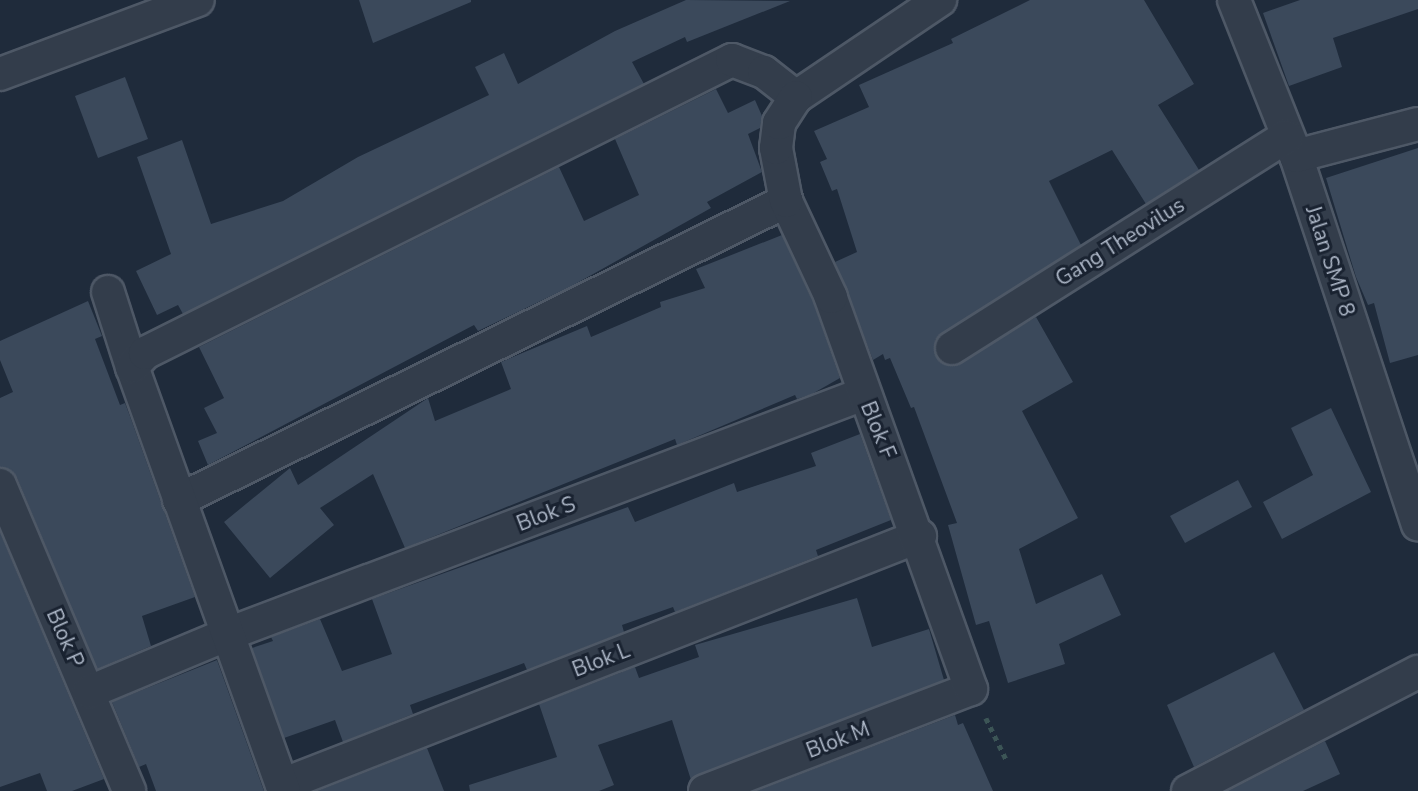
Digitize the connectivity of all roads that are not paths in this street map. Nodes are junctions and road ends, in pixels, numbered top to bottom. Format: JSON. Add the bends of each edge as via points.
{"nodes":[{"id":1,"x":198,"y":0,"type":"edge"},
{"id":2,"x":940,"y":0,"type":"edge"},
{"id":3,"x":1234,"y":0,"type":"edge"},
{"id":4,"x":0,"y":74,"type":"edge"},
{"id":5,"x":796,"y":97,"type":"junction"},
{"id":6,"x":1418,"y":124,"type":"edge"},
{"id":7,"x":1292,"y":146,"type":"junction"},
{"id":8,"x":786,"y":201,"type":"junction"},
{"id":9,"x":108,"y":292,"type":"dead end"},
{"id":10,"x":952,"y":348,"type":"dead end"},
{"id":11,"x":132,"y":367,"type":"junction"},
{"id":12,"x":863,"y":394,"type":"junction"},
{"id":13,"x":1410,"y":472,"type":"edge"},
{"id":14,"x":0,"y":485,"type":"edge"},
{"id":15,"x":179,"y":500,"type":"junction"},
{"id":16,"x":1418,"y":524,"type":"edge"},
{"id":17,"x":920,"y":536,"type":"junction"},
{"id":18,"x":228,"y":634,"type":"junction"},
{"id":19,"x":1418,"y":672,"type":"edge"},
{"id":20,"x":971,"y":689,"type":"joint"},
{"id":21,"x":89,"y":692,"type":"junction"},
{"id":22,"x":283,"y":788,"type":"edge"},
{"id":23,"x":129,"y":791,"type":"edge"},
{"id":24,"x":705,"y":791,"type":"edge"},
{"id":25,"x":1188,"y":791,"type":"edge"}],
"edges":[{"from":1,"to":4,"type":"street"},
{"from":2,"to":5,"type":"street"},
{"from":3,"to":7,"type":"street","name":"Jalan SMP 8"},
{"from":5,"to":8,"type":"street","name":"Blok F","via":[[779,123],[776,148]]},
{"from":5,"to":11,"type":"street","via":[[764,72],[732,60],[145,354]]},
{"from":6,"to":7,"type":"street","name":"Gang Theovilus"},
{"from":7,"to":10,"type":"street","name":"Gang Theovilus"},
{"from":7,"to":13,"type":"street","name":"Jalan SMP 8"},
{"from":8,"to":12,"type":"street","name":"Blok F","via":[[831,297]]},
{"from":8,"to":15,"type":"street"},
{"from":9,"to":11,"type":"street"},
{"from":11,"to":15,"type":"street"},
{"from":12,"to":17,"type":"street","name":"Blok F"},
{"from":12,"to":18,"type":"street","name":"Blok S"},
{"from":13,"to":16,"type":"street","name":"Jalan SMP 8"},
{"from":14,"to":21,"type":"street","name":"Blok P"},
{"from":15,"to":18,"type":"street"},
{"from":17,"to":20,"type":"street","name":"Blok F"},
{"from":17,"to":22,"type":"street","name":"Blok L"},
{"from":18,"to":21,"type":"street","name":"Blok S"},
{"from":18,"to":22,"type":"street"},
{"from":19,"to":25,"type":"street"},
{"from":20,"to":24,"type":"street","name":"Blok M"},
{"from":21,"to":23,"type":"street","name":"Blok P"}]}
